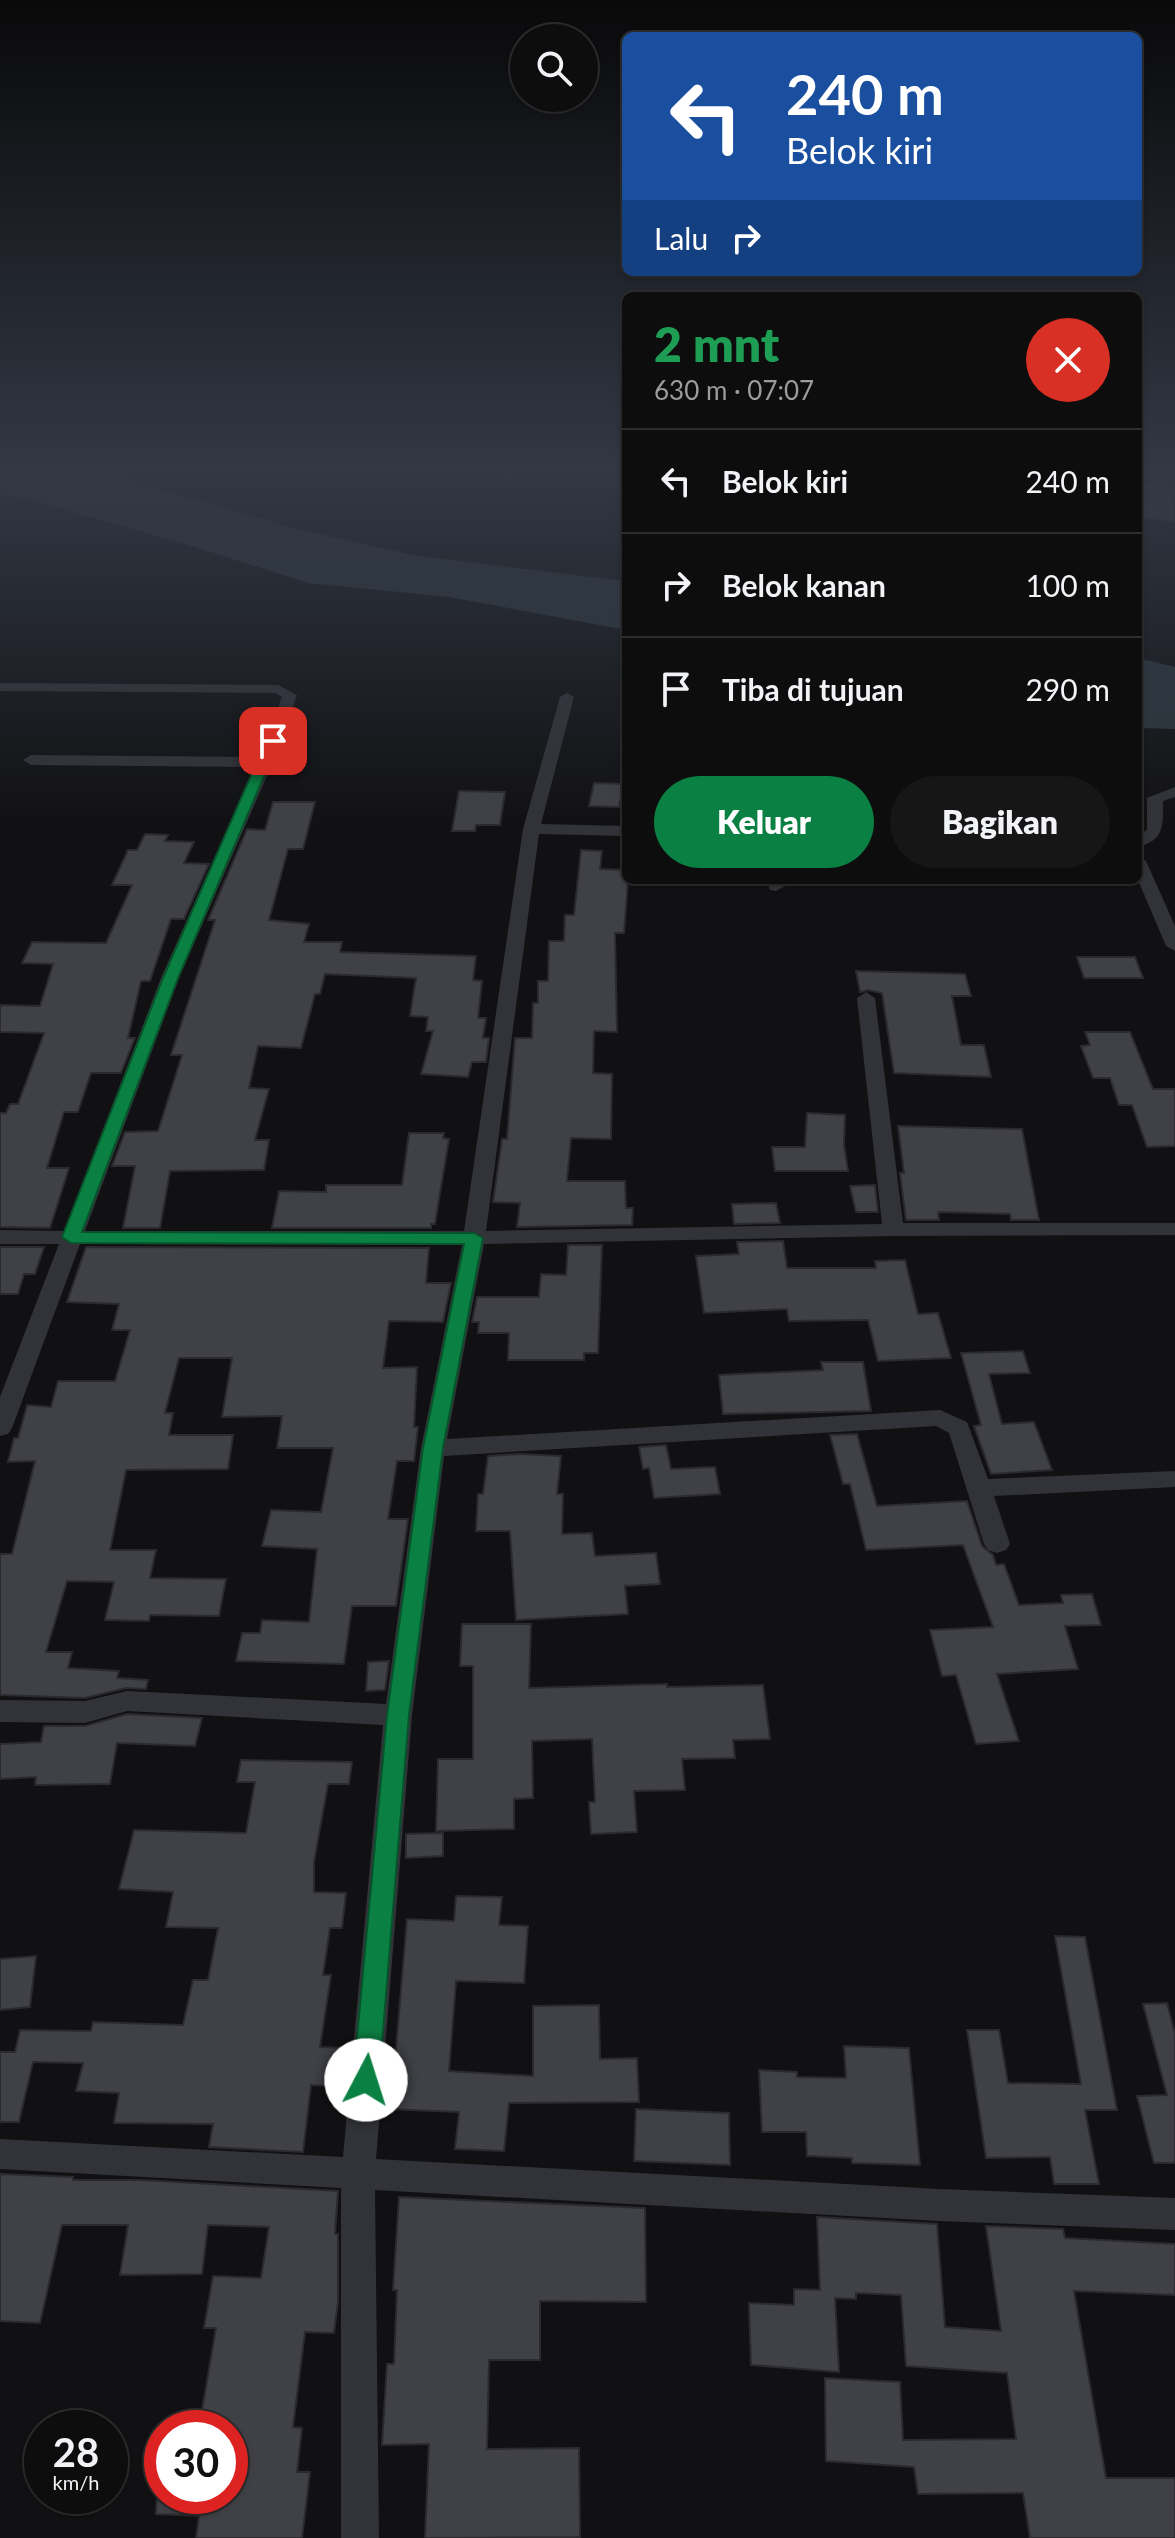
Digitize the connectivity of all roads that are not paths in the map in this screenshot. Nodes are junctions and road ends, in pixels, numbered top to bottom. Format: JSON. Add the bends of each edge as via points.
{"nodes":[{"id":1,"x":0,"y":687,"type":"edge"},
{"id":2,"x":567,"y":697,"type":"dead end"},
{"id":3,"x":31,"y":760,"type":"dead end"},
{"id":4,"x":265,"y":762,"type":"junction"},
{"id":5,"x":1175,"y":792,"type":"edge"},
{"id":6,"x":531,"y":829,"type":"junction"},
{"id":7,"x":622,"y":831,"type":"edge"},
{"id":8,"x":1142,"y":840,"type":"edge"},
{"id":9,"x":1142,"y":870,"type":"edge"},
{"id":10,"x":1175,"y":946,"type":"edge"},
{"id":11,"x":866,"y":998,"type":"dead end"},
{"id":12,"x":1175,"y":1229,"type":"edge"},
{"id":13,"x":893,"y":1230,"type":"junction"},
{"id":14,"x":0,"y":1237,"type":"edge"},
{"id":15,"x":71,"y":1237,"type":"junction"},
{"id":16,"x":474,"y":1238,"type":"junction"},
{"id":17,"x":0,"y":1428,"type":"edge"},
{"id":18,"x":433,"y":1448,"type":"junction"},
{"id":19,"x":1175,"y":1479,"type":"edge"},
{"id":20,"x":980,"y":1488,"type":"junction"},
{"id":21,"x":997,"y":1544,"type":"dead end"},
{"id":22,"x":0,"y":1711,"type":"edge"},
{"id":23,"x":398,"y":1715,"type":"junction"},
{"id":24,"x":0,"y":2154,"type":"edge"},
{"id":25,"x":358,"y":2171,"type":"junction"},
{"id":26,"x":1175,"y":2214,"type":"edge"},
{"id":27,"x":360,"y":2538,"type":"edge"}],
"edges":[{"from":1,"to":4,"type":"street","via":[[278,689],[290,695]]},
{"from":2,"to":6,"type":"street"},
{"from":3,"to":4,"type":"street"},
{"from":4,"to":15,"type":"street","via":[[170,978]]},
{"from":5,"to":8,"type":"street","via":[[1155,798],[1155,830]]},
{"from":6,"to":7,"type":"street"},
{"from":6,"to":16,"type":"street"},
{"from":9,"to":10,"type":"street"},
{"from":11,"to":13,"type":"street"},
{"from":12,"to":13,"type":"street"},
{"from":13,"to":16,"type":"street"},
{"from":14,"to":15,"type":"street"},
{"from":15,"to":16,"type":"street"},
{"from":15,"to":17,"type":"street"},
{"from":16,"to":18,"type":"street"},
{"from":18,"to":20,"type":"street","via":[[940,1418],[959,1428]]},
{"from":18,"to":23,"type":"street"},
{"from":19,"to":20,"type":"street"},
{"from":20,"to":21,"type":"street"},
{"from":22,"to":23,"type":"street","via":[[85,1712],[127,1701]]},
{"from":23,"to":25,"type":"street"},
{"from":24,"to":25,"type":"street"},
{"from":25,"to":26,"type":"street"},
{"from":25,"to":27,"type":"street"}]}
